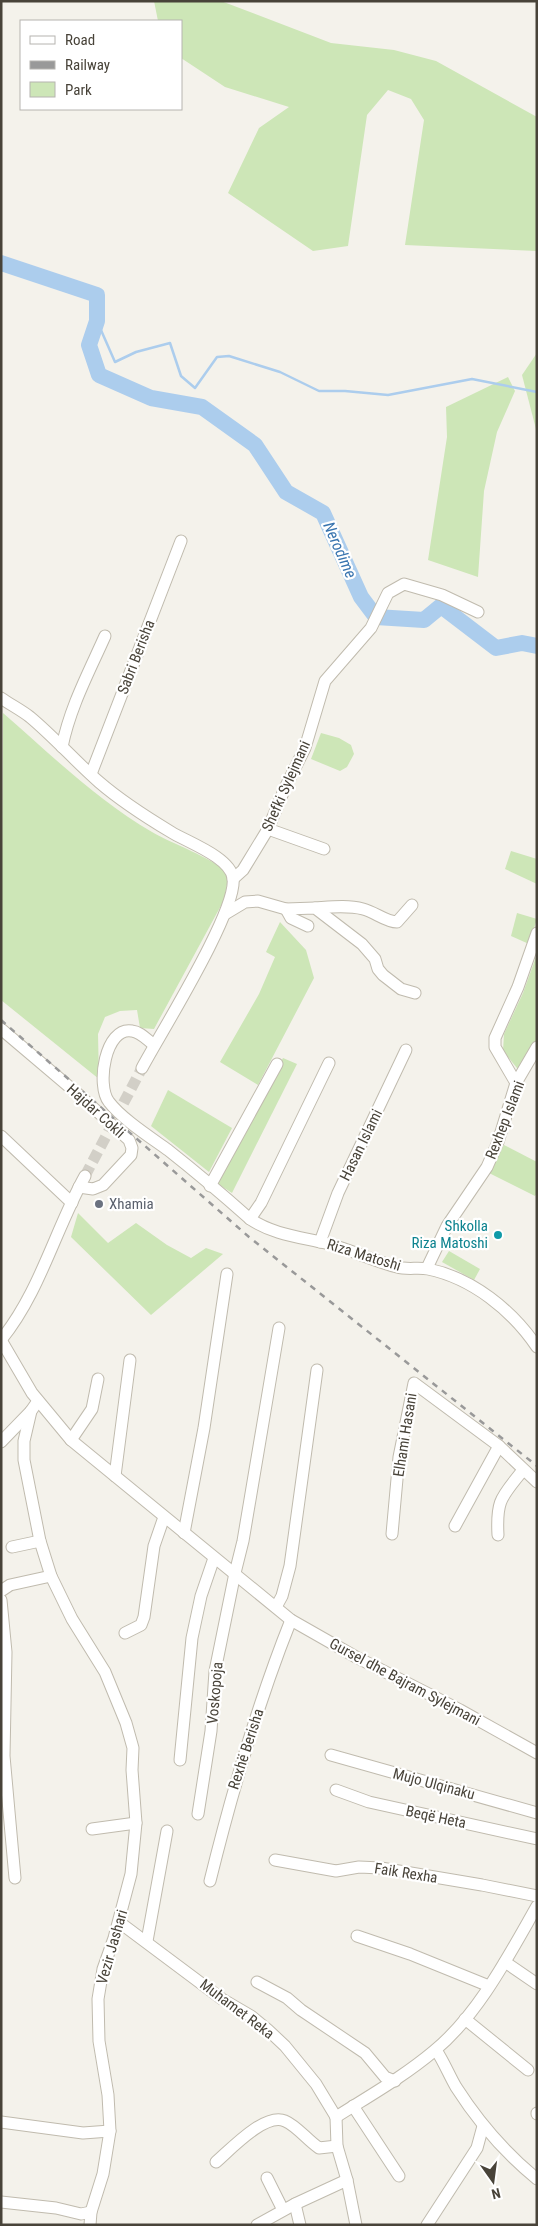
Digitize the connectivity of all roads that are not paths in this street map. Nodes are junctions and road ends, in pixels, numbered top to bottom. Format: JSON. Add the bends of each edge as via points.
{"nodes":[{"id":1,"x":181,"y":541,"type":"dead end"},
{"id":2,"x":478,"y":612,"type":"dead end"},
{"id":3,"x":105,"y":636,"type":"dead end"},
{"id":4,"x":2,"y":700,"type":"edge"},
{"id":5,"x":62,"y":747,"type":"junction"},
{"id":6,"x":91,"y":774,"type":"junction"},
{"id":7,"x":268,"y":829,"type":"junction"},
{"id":8,"x":324,"y":849,"type":"dead end"},
{"id":9,"x":233,"y":879,"type":"junction"},
{"id":10,"x":232,"y":892,"type":"junction"},
{"id":11,"x":250,"y":902,"type":"junction"},
{"id":12,"x":412,"y":905,"type":"dead end"},
{"id":13,"x":315,"y":908,"type":"junction"},
{"id":14,"x":286,"y":909,"type":"junction"},
{"id":15,"x":225,"y":914,"type":"junction"},
{"id":16,"x":308,"y":926,"type":"dead end"},
{"id":17,"x":537,"y":934,"type":"edge"},
{"id":18,"x":415,"y":993,"type":"dead end"},
{"id":19,"x":1,"y":1030,"type":"edge"},
{"id":20,"x":154,"y":1045,"type":"junction"},
{"id":21,"x":537,"y":1047,"type":"edge"},
{"id":22,"x":406,"y":1050,"type":"dead end"},
{"id":23,"x":329,"y":1063,"type":"dead end"},
{"id":24,"x":277,"y":1064,"type":"dead end"},
{"id":25,"x":142,"y":1068,"type":"tunnel mouth"},
{"id":26,"x":516,"y":1083,"type":"junction"},
{"id":27,"x":1,"y":1136,"type":"edge"},
{"id":28,"x":85,"y":1176,"type":"tunnel mouth"},
{"id":29,"x":210,"y":1186,"type":"junction"},
{"id":30,"x":79,"y":1187,"type":"junction"},
{"id":31,"x":72,"y":1203,"type":"junction"},
{"id":32,"x":250,"y":1218,"type":"junction"},
{"id":33,"x":320,"y":1242,"type":"junction"},
{"id":34,"x":427,"y":1268,"type":"junction"},
{"id":35,"x":227,"y":1274,"type":"dead end"},
{"id":36,"x":279,"y":1328,"type":"dead end"},
{"id":37,"x":1,"y":1340,"type":"edge"},
{"id":38,"x":537,"y":1347,"type":"edge"},
{"id":39,"x":130,"y":1360,"type":"dead end"},
{"id":40,"x":317,"y":1370,"type":"dead end"},
{"id":41,"x":98,"y":1379,"type":"dead end"},
{"id":42,"x":38,"y":1401,"type":"junction"},
{"id":43,"x":31,"y":1411,"type":"junction"},
{"id":44,"x":71,"y":1440,"type":"junction"},
{"id":45,"x":1,"y":1442,"type":"edge"},
{"id":46,"x":499,"y":1446,"type":"junction"},
{"id":47,"x":523,"y":1470,"type":"junction"},
{"id":48,"x":115,"y":1476,"type":"junction"},
{"id":49,"x":537,"y":1482,"type":"edge"},
{"id":50,"x":164,"y":1517,"type":"junction"},
{"id":51,"x":454,"y":1526,"type":"dead end"},
{"id":52,"x":184,"y":1533,"type":"junction"},
{"id":53,"x":392,"y":1534,"type":"dead end"},
{"id":54,"x":498,"y":1535,"type":"dead end"},
{"id":55,"x":40,"y":1540,"type":"junction"},
{"id":56,"x":12,"y":1547,"type":"dead end"},
{"id":57,"x":214,"y":1558,"type":"junction"},
{"id":58,"x":235,"y":1573,"type":"junction"},
{"id":59,"x":51,"y":1576,"type":"junction"},
{"id":60,"x":1,"y":1591,"type":"edge"},
{"id":61,"x":1,"y":1600,"type":"edge"},
{"id":62,"x":276,"y":1607,"type":"junction"},
{"id":63,"x":291,"y":1620,"type":"junction"},
{"id":64,"x":125,"y":1633,"type":"dead end"},
{"id":65,"x":537,"y":1754,"type":"edge"},
{"id":66,"x":331,"y":1755,"type":"dead end"},
{"id":67,"x":180,"y":1760,"type":"dead end"},
{"id":68,"x":336,"y":1790,"type":"dead end"},
{"id":69,"x":537,"y":1813,"type":"edge"},
{"id":70,"x":198,"y":1814,"type":"dead end"},
{"id":71,"x":136,"y":1823,"type":"junction"},
{"id":72,"x":92,"y":1829,"type":"dead end"},
{"id":73,"x":167,"y":1831,"type":"dead end"},
{"id":74,"x":537,"y":1839,"type":"edge"},
{"id":75,"x":275,"y":1860,"type":"dead end"},
{"id":76,"x":15,"y":1878,"type":"dead end"},
{"id":77,"x":210,"y":1881,"type":"dead end"},
{"id":78,"x":537,"y":1896,"type":"edge"},
{"id":79,"x":537,"y":1906,"type":"edge"},
{"id":80,"x":119,"y":1922,"type":"junction"},
{"id":81,"x":357,"y":1936,"type":"dead end"},
{"id":82,"x":147,"y":1941,"type":"junction"},
{"id":83,"x":505,"y":1962,"type":"junction"},
{"id":84,"x":257,"y":1982,"type":"dead end"},
{"id":85,"x":537,"y":1984,"type":"edge"},
{"id":86,"x":489,"y":1986,"type":"junction"},
{"id":87,"x":466,"y":2019,"type":"junction"},
{"id":88,"x":436,"y":2050,"type":"junction"},
{"id":89,"x":528,"y":2070,"type":"dead end"},
{"id":90,"x":395,"y":2081,"type":"junction"},
{"id":91,"x":353,"y":2106,"type":"junction"},
{"id":92,"x":336,"y":2116,"type":"junction"},
{"id":93,"x":1,"y":2122,"type":"edge"},
{"id":94,"x":483,"y":2126,"type":"junction"},
{"id":95,"x":110,"y":2130,"type":"junction"},
{"id":96,"x":337,"y":2146,"type":"junction"},
{"id":97,"x":216,"y":2162,"type":"dead end"},
{"id":98,"x":400,"y":2176,"type":"dead end"},
{"id":99,"x":267,"y":2178,"type":"dead end"},
{"id":100,"x":537,"y":2179,"type":"edge"},
{"id":101,"x":347,"y":2180,"type":"junction"},
{"id":102,"x":1,"y":2202,"type":"edge"},
{"id":103,"x":295,"y":2204,"type":"junction"},
{"id":104,"x":283,"y":2210,"type":"junction"},
{"id":105,"x":91,"y":2212,"type":"junction"},
{"id":106,"x":90,"y":2225,"type":"edge"},
{"id":107,"x":257,"y":2225,"type":"edge"},
{"id":108,"x":300,"y":2225,"type":"edge"},
{"id":109,"x":356,"y":2225,"type":"edge"},
{"id":110,"x":427,"y":2225,"type":"edge"}],
"edges":[{"from":1,"to":6,"type":"street","name":"Sabri Berisha"},
{"from":2,"to":7,"type":"street","name":"Shefki Sylejmani","via":[[442,595],[404,584],[388,593],[371,628],[326,681],[305,748]]},
{"from":3,"to":5,"type":"street","via":[[66,726]]},
{"from":4,"to":5,"type":"street","via":[[29,717]]},
{"from":5,"to":6,"type":"street"},
{"from":6,"to":9,"type":"street","via":[[121,800],[221,860]]},
{"from":7,"to":8,"type":"street"},
{"from":7,"to":9,"type":"street","name":"Shefki Sylejmani","via":[[243,870]]},
{"from":9,"to":10,"type":"street"},
{"from":10,"to":11,"type":"street"},
{"from":10,"to":15,"type":"street"},
{"from":11,"to":14,"type":"street","via":[[258,901]]},
{"from":11,"to":15,"type":"street","via":[[234,906]]},
{"from":12,"to":13,"type":"street","via":[[397,922],[362,909]]},
{"from":13,"to":14,"type":"street"},
{"from":13,"to":18,"type":"street","via":[[362,944],[383,975],[401,989]]},
{"from":14,"to":16,"type":"street","via":[[291,918]]},
{"from":15,"to":20,"type":"street"},
{"from":17,"to":26,"type":"street","via":[[495,1038],[495,1047]]},
{"from":19,"to":30,"type":"street","name":"Hajdar Cokli","via":[[129,1140],[131,1155],[108,1180],[99,1188]]},
{"from":20,"to":25,"type":"street"},
{"from":20,"to":29,"type":"street","name":"Riza Matoshi","via":[[130,1030],[115,1038],[106,1053],[102,1083],[104,1095]]},
{"from":21,"to":26,"type":"street","name":"Rexhep Islami"},
{"from":22,"to":33,"type":"street","name":"Hasan Islami","via":[[338,1193]]},
{"from":23,"to":32,"type":"street","via":[[261,1202]]},
{"from":24,"to":29,"type":"street"},
{"from":26,"to":34,"type":"street","name":"Rexhep Islami","via":[[487,1166],[447,1226]]},
{"from":27,"to":31,"type":"street"},
{"from":28,"to":30,"type":"street"},
{"from":29,"to":32,"type":"street","name":"Riza Matoshi"},
{"from":30,"to":31,"type":"street"},
{"from":31,"to":37,"type":"street","via":[[31,1293]]},
{"from":32,"to":33,"type":"street","name":"Riza Matoshi","via":[[262,1227]]},
{"from":33,"to":34,"type":"street","name":"Riza Matoshi","via":[[399,1268]]},
{"from":34,"to":38,"type":"street","name":"Riza Matoshi","via":[[480,1290],[528,1333]]},
{"from":35,"to":52,"type":"street","via":[[204,1428]]},
{"from":36,"to":58,"type":"street"},
{"from":37,"to":42,"type":"street","name":"Gursel dhe Bajram Sylejmani"},
{"from":39,"to":48,"type":"street"},
{"from":40,"to":62,"type":"street","via":[[290,1566]]},
{"from":41,"to":44,"type":"street","via":[[92,1408]]},
{"from":42,"to":43,"type":"street","name":"Vezir Jashari"},
{"from":42,"to":44,"type":"street","name":"Gursel dhe Bajram Sylejmani"},
{"from":43,"to":45,"type":"street"},
{"from":43,"to":55,"type":"street","name":"Vezir Jashari","via":[[24,1441],[24,1460]]},
{"from":44,"to":48,"type":"street","name":"Gursel dhe Bajram Sylejmani"},
{"from":46,"to":47,"type":"street","name":"Elhami Hasani"},
{"from":46,"to":51,"type":"street"},
{"from":46,"to":53,"type":"street","name":"Elhami Hasani","via":[[414,1383],[399,1458]]},
{"from":47,"to":49,"type":"street","name":"Elhami Hasani"},
{"from":47,"to":54,"type":"street","via":[[498,1507]]},
{"from":48,"to":50,"type":"street","name":"Gursel dhe Bajram Sylejmani"},
{"from":50,"to":52,"type":"street","name":"Gursel dhe Bajram Sylejmani"},
{"from":50,"to":64,"type":"street","via":[[154,1546],[144,1617],[141,1625]]},
{"from":52,"to":57,"type":"street","name":"Gursel dhe Bajram Sylejmani"},
{"from":55,"to":56,"type":"street"},
{"from":55,"to":59,"type":"street","name":"Vezir Jashari"},
{"from":57,"to":58,"type":"street","name":"Gursel dhe Bajram Sylejmani"},
{"from":57,"to":67,"type":"street","via":[[192,1638]]},
{"from":58,"to":62,"type":"street","name":"Gursel dhe Bajram Sylejmani"},
{"from":58,"to":70,"type":"street","name":"Voskopoja","via":[[215,1671],[211,1731]]},
{"from":59,"to":60,"type":"street","via":[[10,1585]]},
{"from":59,"to":71,"type":"street","name":"Vezir Jashari","via":[[72,1619],[105,1672],[126,1723],[132,1748]]},
{"from":61,"to":76,"type":"street","via":[[6,1652],[4,1756]]},
{"from":62,"to":63,"type":"street","name":"Gursel dhe Bajram Sylejmani"},
{"from":63,"to":65,"type":"street","name":"Gursel dhe Bajram Sylejmani"},
{"from":63,"to":77,"type":"street","name":"Rexhë Berisha","via":[[231,1796]]},
{"from":66,"to":69,"type":"street","name":"Mujo Ulqinaku"},
{"from":68,"to":74,"type":"street","name":"Beqë Heta","via":[[378,1804]]},
{"from":71,"to":72,"type":"street"},
{"from":71,"to":80,"type":"street","name":"Vezir Jashari","via":[[131,1874]]},
{"from":73,"to":82,"type":"street"},
{"from":75,"to":78,"type":"street","name":"Faik Rexha","via":[[336,1871],[358,1867],[388,1870]]},
{"from":79,"to":83,"type":"street"},
{"from":80,"to":82,"type":"street","name":"Muhamet Reka"},
{"from":80,"to":95,"type":"street","name":"Vezir Jashari","via":[[98,1998],[99,2041]]},
{"from":81,"to":86,"type":"street"},
{"from":82,"to":92,"type":"street","name":"Muhamet Reka","via":[[222,1999],[251,2016],[286,2046]]},
{"from":83,"to":85,"type":"street"},
{"from":83,"to":86,"type":"street"},
{"from":84,"to":90,"type":"street","via":[[286,1998],[365,2053],[385,2077]]},
{"from":86,"to":87,"type":"street"},
{"from":87,"to":88,"type":"street"},
{"from":87,"to":89,"type":"street"},
{"from":88,"to":90,"type":"street"},
{"from":88,"to":94,"type":"street"},
{"from":90,"to":91,"type":"street"},
{"from":91,"to":92,"type":"street"},
{"from":91,"to":98,"type":"street"},
{"from":92,"to":96,"type":"street"},
{"from":93,"to":95,"type":"street","via":[[83,2133]]},
{"from":94,"to":100,"type":"street","via":[[516,2162]]},
{"from":94,"to":110,"type":"street","via":[[477,2148]]},
{"from":95,"to":105,"type":"street","name":"Vezir Jashari","via":[[103,2174]]},
{"from":96,"to":97,"type":"street","via":[[319,2148],[284,2120],[276,2119],[251,2131]]},
{"from":96,"to":101,"type":"street"},
{"from":99,"to":104,"type":"street"},
{"from":101,"to":103,"type":"street"},
{"from":101,"to":109,"type":"street"},
{"from":102,"to":105,"type":"street","via":[[81,2214]]},
{"from":103,"to":104,"type":"street"},
{"from":103,"to":108,"type":"street"},
{"from":104,"to":107,"type":"street"},
{"from":105,"to":106,"type":"street","name":"Vezir Jashari"}]}
